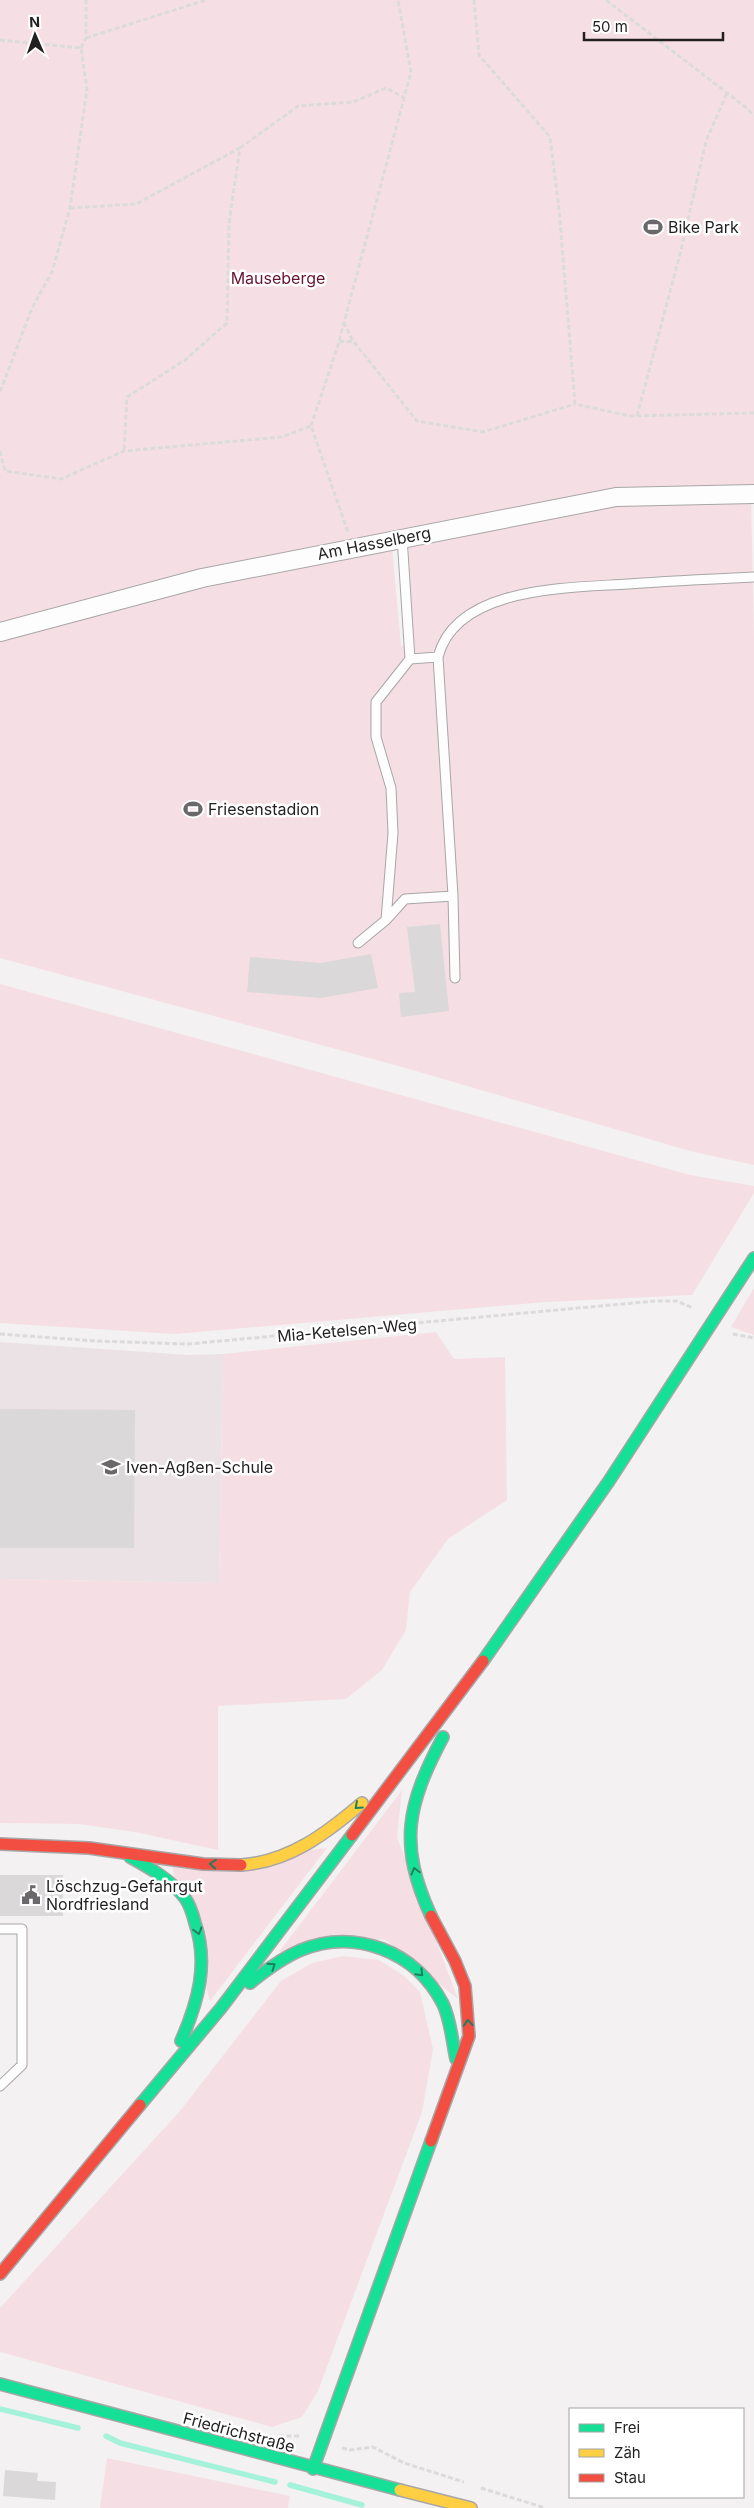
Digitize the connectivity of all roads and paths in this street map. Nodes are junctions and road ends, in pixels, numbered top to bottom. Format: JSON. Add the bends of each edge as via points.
{"nodes":[{"id":1,"x":86,"y":0,"type":"edge"},
{"id":2,"x":206,"y":0,"type":"edge"},
{"id":3,"x":398,"y":0,"type":"edge"},
{"id":4,"x":474,"y":0,"type":"edge"},
{"id":5,"x":606,"y":0,"type":"edge"},
{"id":6,"x":86,"y":38,"type":"junction"},
{"id":7,"x":0,"y":40,"type":"edge"},
{"id":8,"x":81,"y":48,"type":"junction"},
{"id":9,"x":727,"y":93,"type":"junction"},
{"id":10,"x":403,"y":97,"type":"junction"},
{"id":11,"x":754,"y":116,"type":"edge"},
{"id":12,"x":240,"y":148,"type":"junction"},
{"id":13,"x":70,"y":208,"type":"junction"},
{"id":14,"x":344,"y":322,"type":"junction"},
{"id":15,"x":354,"y":342,"type":"junction"},
{"id":16,"x":338,"y":346,"type":"junction"},
{"id":17,"x":0,"y":392,"type":"edge"},
{"id":18,"x":575,"y":404,"type":"junction"},
{"id":19,"x":754,"y":413,"type":"edge"},
{"id":20,"x":637,"y":416,"type":"junction"},
{"id":21,"x":311,"y":426,"type":"junction"},
{"id":22,"x":124,"y":451,"type":"junction"},
{"id":23,"x":0,"y":452,"type":"edge"},
{"id":24,"x":754,"y":494,"type":"edge"},
{"id":25,"x":344,"y":525,"type":"dead end"},
{"id":26,"x":402,"y":538,"type":"junction"},
{"id":27,"x":754,"y":577,"type":"edge"},
{"id":28,"x":0,"y":632,"type":"edge"},
{"id":29,"x":438,"y":657,"type":"junction"},
{"id":30,"x":410,"y":659,"type":"junction"},
{"id":31,"x":453,"y":896,"type":"junction"},
{"id":32,"x":386,"y":920,"type":"junction"},
{"id":33,"x":358,"y":943,"type":"dead end"},
{"id":34,"x":455,"y":978,"type":"dead end"},
{"id":35,"x":754,"y":1258,"type":"edge"},
{"id":36,"x":693,"y":1308,"type":"dead end"},
{"id":37,"x":0,"y":1334,"type":"edge"},
{"id":38,"x":733,"y":1334,"type":"dead end"},
{"id":39,"x":754,"y":1338,"type":"edge"},
{"id":40,"x":498,"y":1641,"type":"junction"},
{"id":41,"x":408,"y":1762,"type":"junction"},
{"id":42,"x":0,"y":1844,"type":"edge"},
{"id":43,"x":117,"y":1850,"type":"junction"},
{"id":44,"x":0,"y":1929,"type":"edge"},
{"id":45,"x":220,"y":2008,"type":"junction"},
{"id":46,"x":458,"y":2070,"type":"junction"},
{"id":47,"x":165,"y":2076,"type":"junction"},
{"id":48,"x":0,"y":2086,"type":"edge"},
{"id":49,"x":0,"y":2274,"type":"edge"},
{"id":50,"x":0,"y":2384,"type":"edge"},
{"id":51,"x":313,"y":2469,"type":"junction"},
{"id":52,"x":471,"y":2508,"type":"edge"}],
"edges":[{"from":1,"to":6,"type":"path"},
{"from":2,"to":6,"type":"path"},
{"from":3,"to":10,"type":"path","via":[[411,72]]},
{"from":4,"to":18,"type":"path","via":[[479,54],[550,137]]},
{"from":5,"to":9,"type":"path"},
{"from":6,"to":8,"type":"path"},
{"from":7,"to":8,"type":"path"},
{"from":8,"to":13,"type":"path","via":[[86,89]]},
{"from":9,"to":11,"type":"path"},
{"from":9,"to":20,"type":"path","via":[[706,141]]},
{"from":10,"to":12,"type":"path","via":[[386,88],[353,102],[298,106]]},
{"from":10,"to":14,"type":"path"},
{"from":12,"to":13,"type":"path","via":[[136,204]]},
{"from":12,"to":22,"type":"path","via":[[229,223],[227,323],[184,360],[127,397]]},
{"from":13,"to":17,"type":"path","via":[[52,272],[32,308]]},
{"from":14,"to":15,"type":"path"},
{"from":14,"to":16,"type":"path"},
{"from":15,"to":16,"type":"path","via":[[342,341]]},
{"from":15,"to":18,"type":"path","via":[[416,421],[483,432]]},
{"from":16,"to":21,"type":"path"},
{"from":18,"to":20,"type":"path"},
{"from":19,"to":20,"type":"path"},
{"from":21,"to":22,"type":"path","via":[[282,437]]},
{"from":21,"to":25,"type":"path"},
{"from":22,"to":23,"type":"path","via":[[61,479],[5,471]]},
{"from":24,"to":26,"type":"street","name":"Am Hasselberg","via":[[616,496]]},
{"from":26,"to":28,"type":"street","name":"Am Hasselberg","via":[[202,578]]},
{"from":26,"to":30,"type":"lane"},
{"from":27,"to":29,"type":"lane","via":[[519,594],[468,615],[442,642]]},
{"from":29,"to":30,"type":"lane"},
{"from":29,"to":31,"type":"lane"},
{"from":30,"to":32,"type":"lane","via":[[376,702],[376,737],[391,788],[393,833]]},
{"from":31,"to":32,"type":"lane","via":[[405,899]]},
{"from":31,"to":34,"type":"lane"},
{"from":32,"to":33,"type":"lane"},
{"from":35,"to":40,"type":"main road","via":[[609,1480]]},
{"from":36,"to":37,"type":"path","name":"Mia-Ketelsen-Weg","via":[[677,1301],[654,1302],[188,1344]]},
{"from":38,"to":39,"type":"path"},
{"from":40,"to":41,"type":"main road"},
{"from":46,"to":40,"type":"main road","one_way":true,"via":[[468,2036],[465,1988],[453,1954],[433,1920],[414,1873],[408,1835],[412,1804],[426,1769]]},
{"from":41,"to":43,"type":"main road","one_way":true,"via":[[340,1823],[306,1846],[271,1860],[232,1866]]},
{"from":41,"to":45,"type":"main road"},
{"from":42,"to":43,"type":"main road"},
{"from":43,"to":47,"type":"main road","one_way":true,"via":[[153,1869],[186,1899],[199,1931],[204,1965],[197,2006]]},
{"from":44,"to":48,"type":"lane","via":[[22,1929],[22,2065]]},
{"from":45,"to":46,"type":"main road","one_way":true,"via":[[272,1965],[308,1947],[343,1941],[381,1947],[412,1965],[432,1985],[446,2013]]},
{"from":45,"to":47,"type":"main road"},
{"from":46,"to":51,"type":"main road"},
{"from":47,"to":49,"type":"main road"},
{"from":50,"to":51,"type":"main road","name":"Friedrichstraße"},
{"from":51,"to":52,"type":"main road","name":"Friedrichstraße"}]}
